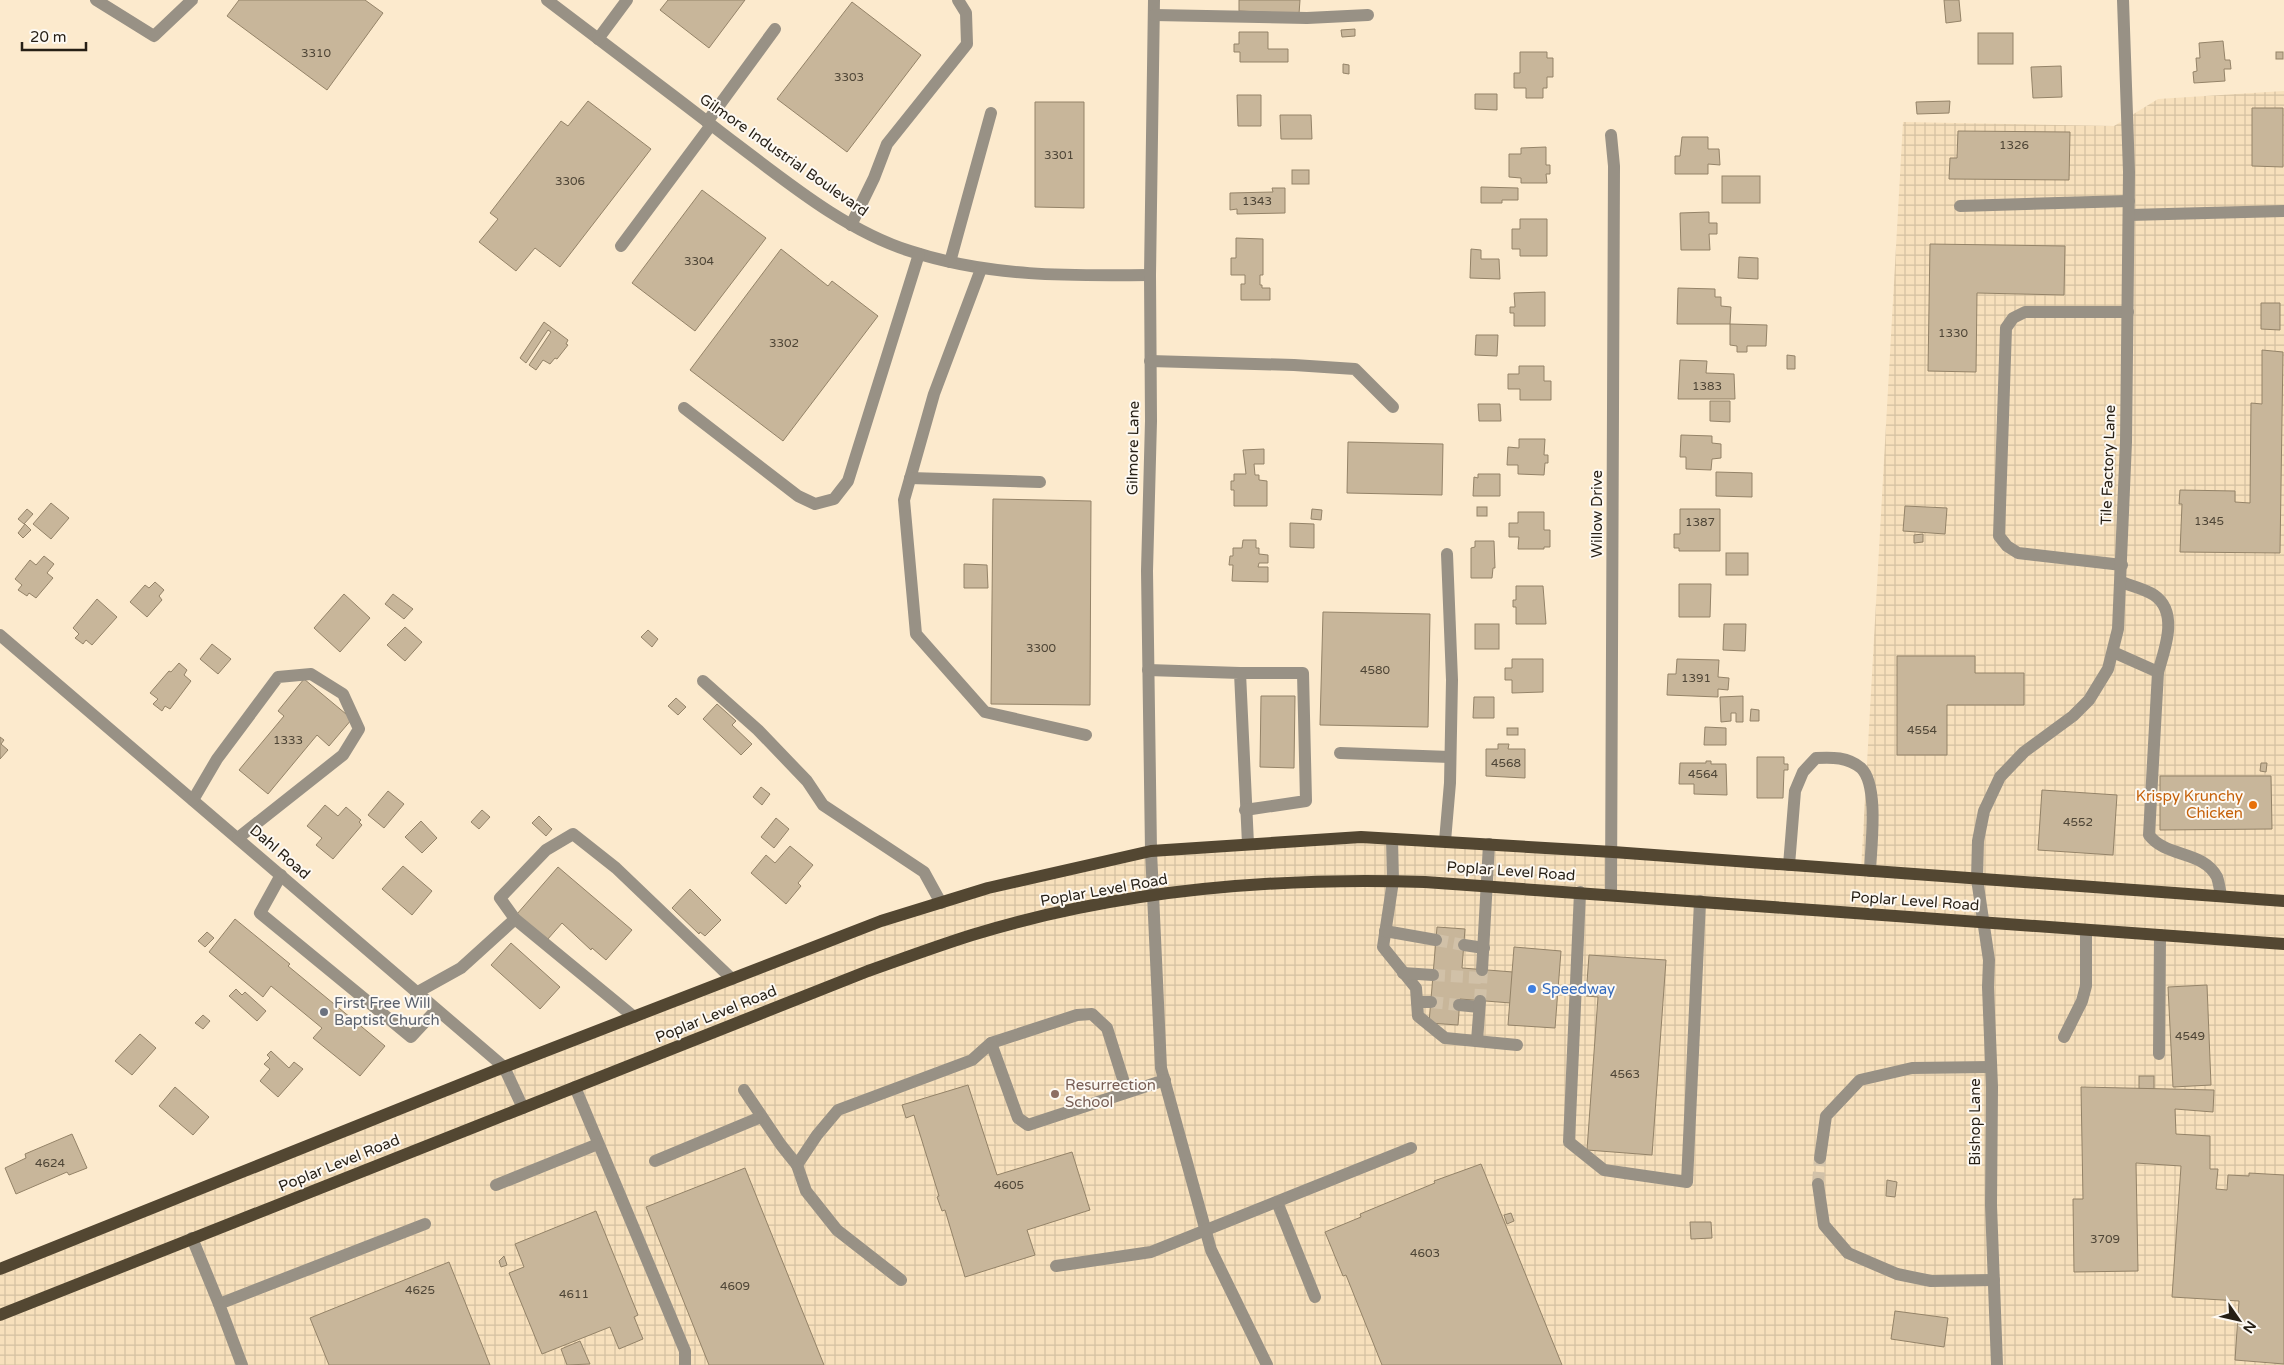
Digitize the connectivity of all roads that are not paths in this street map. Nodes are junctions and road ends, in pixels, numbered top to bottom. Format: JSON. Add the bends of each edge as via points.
{"nodes":[{"id":1,"x":96,"y":0,"type":"edge"},
{"id":2,"x":192,"y":0,"type":"edge"},
{"id":3,"x":547,"y":0,"type":"edge"},
{"id":4,"x":627,"y":0,"type":"edge"},
{"id":5,"x":958,"y":0,"type":"edge"},
{"id":6,"x":1154,"y":0,"type":"edge"},
{"id":7,"x":2123,"y":0,"type":"edge"},
{"id":8,"x":1154,"y":15,"type":"junction"},
{"id":9,"x":1368,"y":15,"type":"dead end"},
{"id":10,"x":775,"y":29,"type":"dead end"},
{"id":11,"x":598,"y":39,"type":"junction"},
{"id":12,"x":991,"y":113,"type":"dead end"},
{"id":13,"x":709,"y":123,"type":"junction"},
{"id":14,"x":1611,"y":134,"type":"dead end"},
{"id":15,"x":2129,"y":201,"type":"junction"},
{"id":16,"x":1960,"y":206,"type":"dead end"},
{"id":17,"x":2284,"y":211,"type":"edge"},
{"id":18,"x":2129,"y":215,"type":"junction"},
{"id":19,"x":851,"y":224,"type":"junction"},
{"id":20,"x":620,"y":246,"type":"dead end"},
{"id":21,"x":919,"y":254,"type":"junction"},
{"id":22,"x":950,"y":262,"type":"junction"},
{"id":23,"x":981,"y":269,"type":"junction"},
{"id":24,"x":1150,"y":275,"type":"junction"},
{"id":25,"x":2128,"y":312,"type":"junction"},
{"id":26,"x":1150,"y":361,"type":"junction"},
{"id":27,"x":1393,"y":407,"type":"dead end"},
{"id":28,"x":684,"y":408,"type":"dead end"},
{"id":29,"x":910,"y":478,"type":"junction"},
{"id":30,"x":1040,"y":482,"type":"dead end"},
{"id":31,"x":1447,"y":554,"type":"dead end"},
{"id":32,"x":2122,"y":565,"type":"junction"},
{"id":33,"x":2121,"y":582,"type":"junction"},
{"id":34,"x":0,"y":635,"type":"edge"},
{"id":35,"x":2113,"y":652,"type":"junction"},
{"id":36,"x":1148,"y":670,"type":"junction"},
{"id":37,"x":2158,"y":672,"type":"junction"},
{"id":38,"x":1240,"y":673,"type":"junction"},
{"id":39,"x":702,"y":681,"type":"dead end"},
{"id":40,"x":1086,"y":735,"type":"dead end"},
{"id":41,"x":1340,"y":753,"type":"dead end"},
{"id":42,"x":1450,"y":757,"type":"junction"},
{"id":43,"x":193,"y":800,"type":"junction"},
{"id":44,"x":1245,"y":810,"type":"junction"},
{"id":45,"x":238,"y":838,"type":"junction"},
{"id":46,"x":1392,"y":838,"type":"junction"},
{"id":47,"x":1445,"y":841,"type":"junction"},
{"id":48,"x":1248,"y":844,"type":"junction"},
{"id":49,"x":1489,"y":844,"type":"junction"},
{"id":50,"x":1151,"y":851,"type":"junction"},
{"id":51,"x":1613,"y":852,"type":"junction"},
{"id":52,"x":1789,"y":865,"type":"junction"},
{"id":53,"x":1870,"y":871,"type":"junction"},
{"id":54,"x":281,"y":875,"type":"junction"},
{"id":55,"x":1977,"y":879,"type":"junction"},
{"id":56,"x":1393,"y":881,"type":"junction"},
{"id":57,"x":1488,"y":886,"type":"junction"},
{"id":58,"x":1580,"y":892,"type":"junction"},
{"id":59,"x":1611,"y":894,"type":"junction"},
{"id":60,"x":1153,"y":896,"type":"junction"},
{"id":61,"x":2221,"y":896,"type":"junction"},
{"id":62,"x":1700,"y":901,"type":"junction"},
{"id":63,"x":2284,"y":901,"type":"edge"},
{"id":64,"x":941,"y":903,"type":"junction"},
{"id":65,"x":515,"y":919,"type":"junction"},
{"id":66,"x":1984,"y":923,"type":"junction"},
{"id":67,"x":2086,"y":930,"type":"junction"},
{"id":68,"x":1385,"y":931,"type":"junction"},
{"id":69,"x":2160,"y":935,"type":"junction"},
{"id":70,"x":1436,"y":940,"type":"tunnel mouth"},
{"id":71,"x":2284,"y":944,"type":"edge"},
{"id":72,"x":1464,"y":945,"type":"tunnel mouth"},
{"id":73,"x":1484,"y":948,"type":"junction"},
{"id":74,"x":1482,"y":970,"type":"tunnel mouth"},
{"id":75,"x":1403,"y":973,"type":"junction"},
{"id":76,"x":1433,"y":975,"type":"tunnel mouth"},
{"id":77,"x":732,"y":979,"type":"junction"},
{"id":78,"x":416,"y":993,"type":"junction"},
{"id":79,"x":1417,"y":1002,"type":"junction"},
{"id":80,"x":1431,"y":1002,"type":"tunnel mouth"},
{"id":81,"x":1459,"y":1005,"type":"tunnel mouth"},
{"id":82,"x":436,"y":1010,"type":"junction"},
{"id":83,"x":634,"y":1018,"type":"junction"},
{"id":84,"x":2064,"y":1037,"type":"dead end"},
{"id":85,"x":1477,"y":1041,"type":"junction"},
{"id":86,"x":991,"y":1043,"type":"junction"},
{"id":87,"x":1517,"y":1045,"type":"dead end"},
{"id":88,"x":2158,"y":1054,"type":"dead end"},
{"id":89,"x":504,"y":1067,"type":"junction"},
{"id":90,"x":1991,"y":1067,"type":"junction"},
{"id":91,"x":1165,"y":1080,"type":"junction"},
{"id":92,"x":575,"y":1087,"type":"junction"},
{"id":93,"x":744,"y":1090,"type":"dead end"},
{"id":94,"x":1127,"y":1092,"type":"junction"},
{"id":95,"x":523,"y":1108,"type":"junction"},
{"id":96,"x":761,"y":1117,"type":"junction"},
{"id":97,"x":598,"y":1144,"type":"junction"},
{"id":98,"x":1411,"y":1148,"type":"dead end"},
{"id":99,"x":1820,"y":1158,"type":"tunnel mouth"},
{"id":100,"x":655,"y":1161,"type":"dead end"},
{"id":101,"x":797,"y":1165,"type":"junction"},
{"id":102,"x":1818,"y":1184,"type":"tunnel mouth"},
{"id":103,"x":496,"y":1185,"type":"dead end"},
{"id":104,"x":1277,"y":1202,"type":"junction"},
{"id":105,"x":425,"y":1224,"type":"dead end"},
{"id":106,"x":1206,"y":1231,"type":"junction"},
{"id":107,"x":192,"y":1238,"type":"junction"},
{"id":108,"x":1056,"y":1266,"type":"dead end"},
{"id":109,"x":0,"y":1270,"type":"edge"},
{"id":110,"x":901,"y":1280,"type":"dead end"},
{"id":111,"x":1994,"y":1280,"type":"junction"},
{"id":112,"x":1315,"y":1297,"type":"dead end"},
{"id":113,"x":219,"y":1304,"type":"junction"},
{"id":114,"x":0,"y":1315,"type":"edge"},
{"id":115,"x":242,"y":1365,"type":"edge"},
{"id":116,"x":685,"y":1365,"type":"edge"},
{"id":117,"x":1267,"y":1365,"type":"edge"},
{"id":118,"x":1997,"y":1365,"type":"edge"}],
"edges":[{"from":1,"to":2,"type":"street","via":[[154,36]]},
{"from":3,"to":11,"type":"street","name":"Gilmore Industrial Boulevard"},
{"from":4,"to":11,"type":"street"},
{"from":5,"to":19,"type":"street","via":[[966,13],[967,44],[887,144]]},
{"from":6,"to":8,"type":"street","name":"Gilmore Lane"},
{"from":7,"to":15,"type":"street","name":"Tile Factory Lane"},
{"from":8,"to":9,"type":"street","via":[[1307,18]]},
{"from":8,"to":24,"type":"street","name":"Gilmore Lane"},
{"from":10,"to":13,"type":"street"},
{"from":11,"to":13,"type":"street","name":"Gilmore Industrial Boulevard"},
{"from":12,"to":22,"type":"street"},
{"from":13,"to":19,"type":"street","name":"Gilmore Industrial Boulevard"},
{"from":13,"to":20,"type":"street"},
{"from":14,"to":51,"type":"street","name":"Willow Drive","via":[[1614,166]]},
{"from":15,"to":16,"type":"street"},
{"from":15,"to":18,"type":"street","name":"Tile Factory Lane"},
{"from":17,"to":18,"type":"street"},
{"from":18,"to":25,"type":"street","name":"Tile Factory Lane"},
{"from":19,"to":21,"type":"street","name":"Gilmore Industrial Boulevard"},
{"from":21,"to":22,"type":"street","name":"Gilmore Industrial Boulevard"},
{"from":21,"to":28,"type":"street","via":[[848,481],[834,499],[815,504],[798,496]]},
{"from":22,"to":23,"type":"street","name":"Gilmore Industrial Boulevard"},
{"from":23,"to":24,"type":"street","name":"Gilmore Industrial Boulevard","via":[[1076,276]]},
{"from":23,"to":29,"type":"street","via":[[934,394]]},
{"from":24,"to":26,"type":"street","name":"Gilmore Lane"},
{"from":25,"to":32,"type":"street","name":"Tile Factory Lane"},
{"from":25,"to":32,"type":"street","via":[[2024,312],[2013,318],[2006,328],[1998,536],[2018,553]]},
{"from":26,"to":27,"type":"street","via":[[1355,369]]},
{"from":26,"to":36,"type":"street","name":"Gilmore Lane"},
{"from":29,"to":30,"type":"street"},
{"from":29,"to":40,"type":"street","via":[[904,500],[916,634],[986,712]]},
{"from":31,"to":42,"type":"street","via":[[1452,680]]},
{"from":32,"to":33,"type":"street","name":"Tile Factory Lane"},
{"from":33,"to":35,"type":"street","name":"Tile Factory Lane"},
{"from":33,"to":37,"type":"street","via":[[2154,594],[2165,604],[2168,618],[2165,649]]},
{"from":34,"to":43,"type":"street","name":"Dahl Road"},
{"from":35,"to":37,"type":"street"},
{"from":35,"to":55,"type":"street","name":"Tile Factory Lane","via":[[2108,669],[2089,700],[2024,752],[2000,777],[1984,811],[1978,841]]},
{"from":36,"to":38,"type":"street"},
{"from":36,"to":50,"type":"street","name":"Gilmore Lane"},
{"from":37,"to":61,"type":"street","via":[[2149,835],[2155,844],[2207,865],[2217,877]]},
{"from":38,"to":44,"type":"street"},
{"from":38,"to":44,"type":"street","via":[[1303,673],[1306,801]]},
{"from":39,"to":64,"type":"street","via":[[758,730],[807,780],[823,805],[924,872]]},
{"from":41,"to":42,"type":"street"},
{"from":42,"to":47,"type":"street"},
{"from":43,"to":45,"type":"street","name":"Dahl Road"},
{"from":43,"to":45,"type":"street","via":[[217,759],[278,677],[312,674],[343,694],[359,729],[343,755]]},
{"from":44,"to":48,"type":"street"},
{"from":45,"to":54,"type":"street","name":"Dahl Road"},
{"from":46,"to":47,"type":"main road","name":"Poplar Level Road"},
{"from":46,"to":48,"type":"main road","name":"Poplar Level Road"},
{"from":46,"to":56,"type":"street"},
{"from":47,"to":49,"type":"main road","name":"Poplar Level Road"},
{"from":48,"to":50,"type":"main road","name":"Poplar Level Road"},
{"from":49,"to":51,"type":"main road","name":"Poplar Level Road"},
{"from":49,"to":57,"type":"street"},
{"from":50,"to":60,"type":"street","name":"Gilmore Lane"},
{"from":50,"to":64,"type":"main road","name":"Poplar Level Road","via":[[988,888]]},
{"from":51,"to":52,"type":"main road","name":"Poplar Level Road"},
{"from":51,"to":59,"type":"street","name":"Willow Drive"},
{"from":52,"to":53,"type":"main road","name":"Poplar Level Road"},
{"from":52,"to":53,"type":"street","via":[[1795,791],[1803,772],[1816,758],[1834,757],[1850,761],[1862,769],[1873,795]]},
{"from":53,"to":55,"type":"main road","name":"Poplar Level Road"},
{"from":54,"to":78,"type":"street","name":"Dahl Road"},
{"from":54,"to":82,"type":"street","via":[[260,913],[411,1037]]},
{"from":55,"to":61,"type":"main road","name":"Poplar Level Road"},
{"from":55,"to":66,"type":"street","name":"Bishop Lane"},
{"from":56,"to":57,"type":"main road","name":"Poplar Level Road"},
{"from":56,"to":60,"type":"main road","name":"Poplar Level Road","via":[[1251,884]]},
{"from":56,"to":68,"type":"street"},
{"from":57,"to":58,"type":"main road","name":"Poplar Level Road"},
{"from":57,"to":73,"type":"street"},
{"from":58,"to":59,"type":"main road","name":"Poplar Level Road"},
{"from":58,"to":62,"type":"street","via":[[1569,1142],[1604,1170],[1687,1182]]},
{"from":59,"to":62,"type":"main road","name":"Poplar Level Road"},
{"from":60,"to":91,"type":"street","name":"Gilmore Lane","via":[[1161,1068]]},
{"from":60,"to":92,"type":"main road","name":"Poplar Level Road","via":[[1051,915],[972,935],[868,971]]},
{"from":61,"to":63,"type":"main road","name":"Poplar Level Road"},
{"from":62,"to":66,"type":"main road","name":"Poplar Level Road"},
{"from":64,"to":77,"type":"main road","name":"Poplar Level Road","via":[[881,921]]},
{"from":65,"to":77,"type":"street","via":[[500,898],[546,850],[573,834],[616,868]]},
{"from":65,"to":78,"type":"street","via":[[461,968]]},
{"from":65,"to":83,"type":"street"},
{"from":66,"to":67,"type":"main road","name":"Poplar Level Road"},
{"from":66,"to":90,"type":"street","name":"Bishop Lane","via":[[1989,960]]},
{"from":67,"to":69,"type":"main road","name":"Poplar Level Road"},
{"from":67,"to":84,"type":"street","via":[[2086,986]]},
{"from":68,"to":70,"type":"street"},
{"from":68,"to":75,"type":"street","via":[[1383,947]]},
{"from":69,"to":71,"type":"main road","name":"Poplar Level Road"},
{"from":69,"to":88,"type":"street"},
{"from":72,"to":73,"type":"street"},
{"from":73,"to":74,"type":"street"},
{"from":75,"to":76,"type":"street"},
{"from":75,"to":79,"type":"street","via":[[1416,988]]},
{"from":77,"to":83,"type":"main road","name":"Poplar Level Road"},
{"from":78,"to":82,"type":"street","name":"Dahl Road"},
{"from":79,"to":80,"type":"street"},
{"from":79,"to":85,"type":"street","via":[[1418,1016],[1445,1038]]},
{"from":81,"to":85,"type":"street","via":[[1480,1004]]},
{"from":82,"to":89,"type":"street","name":"Dahl Road"},
{"from":83,"to":89,"type":"main road","name":"Poplar Level Road"},
{"from":85,"to":87,"type":"street"},
{"from":86,"to":94,"type":"street","via":[[1077,1015],[1092,1014],[1107,1028]]},
{"from":86,"to":94,"type":"street","via":[[1018,1118],[1028,1125]]},
{"from":86,"to":101,"type":"street","via":[[972,1060],[838,1110]]},
{"from":89,"to":95,"type":"street","name":"Dahl Road"},
{"from":89,"to":109,"type":"main road","name":"Poplar Level Road"},
{"from":90,"to":99,"type":"street","via":[[1912,1068],[1860,1080],[1826,1116]]},
{"from":90,"to":111,"type":"street","name":"Bishop Lane"},
{"from":91,"to":94,"type":"street"},
{"from":91,"to":106,"type":"street","name":"Gilmore Lane"},
{"from":92,"to":95,"type":"main road","name":"Poplar Level Road"},
{"from":92,"to":97,"type":"street"},
{"from":93,"to":96,"type":"street"},
{"from":95,"to":107,"type":"main road","name":"Poplar Level Road"},
{"from":96,"to":100,"type":"street"},
{"from":96,"to":101,"type":"street"},
{"from":97,"to":103,"type":"street"},
{"from":97,"to":116,"type":"street","via":[[685,1351]]},
{"from":98,"to":104,"type":"street"},
{"from":101,"to":110,"type":"street","via":[[806,1191],[836,1230]]},
{"from":102,"to":111,"type":"street","via":[[1824,1225],[1848,1253],[1897,1274],[1931,1281]]},
{"from":104,"to":106,"type":"street"},
{"from":104,"to":112,"type":"street"},
{"from":105,"to":113,"type":"street"},
{"from":106,"to":108,"type":"street","via":[[1151,1252]]},
{"from":106,"to":117,"type":"street","name":"Gilmore Lane","via":[[1211,1250]]},
{"from":107,"to":113,"type":"street"},
{"from":107,"to":114,"type":"main road","name":"Poplar Level Road"},
{"from":111,"to":118,"type":"street","name":"Bishop Lane"},
{"from":113,"to":115,"type":"street"}]}
